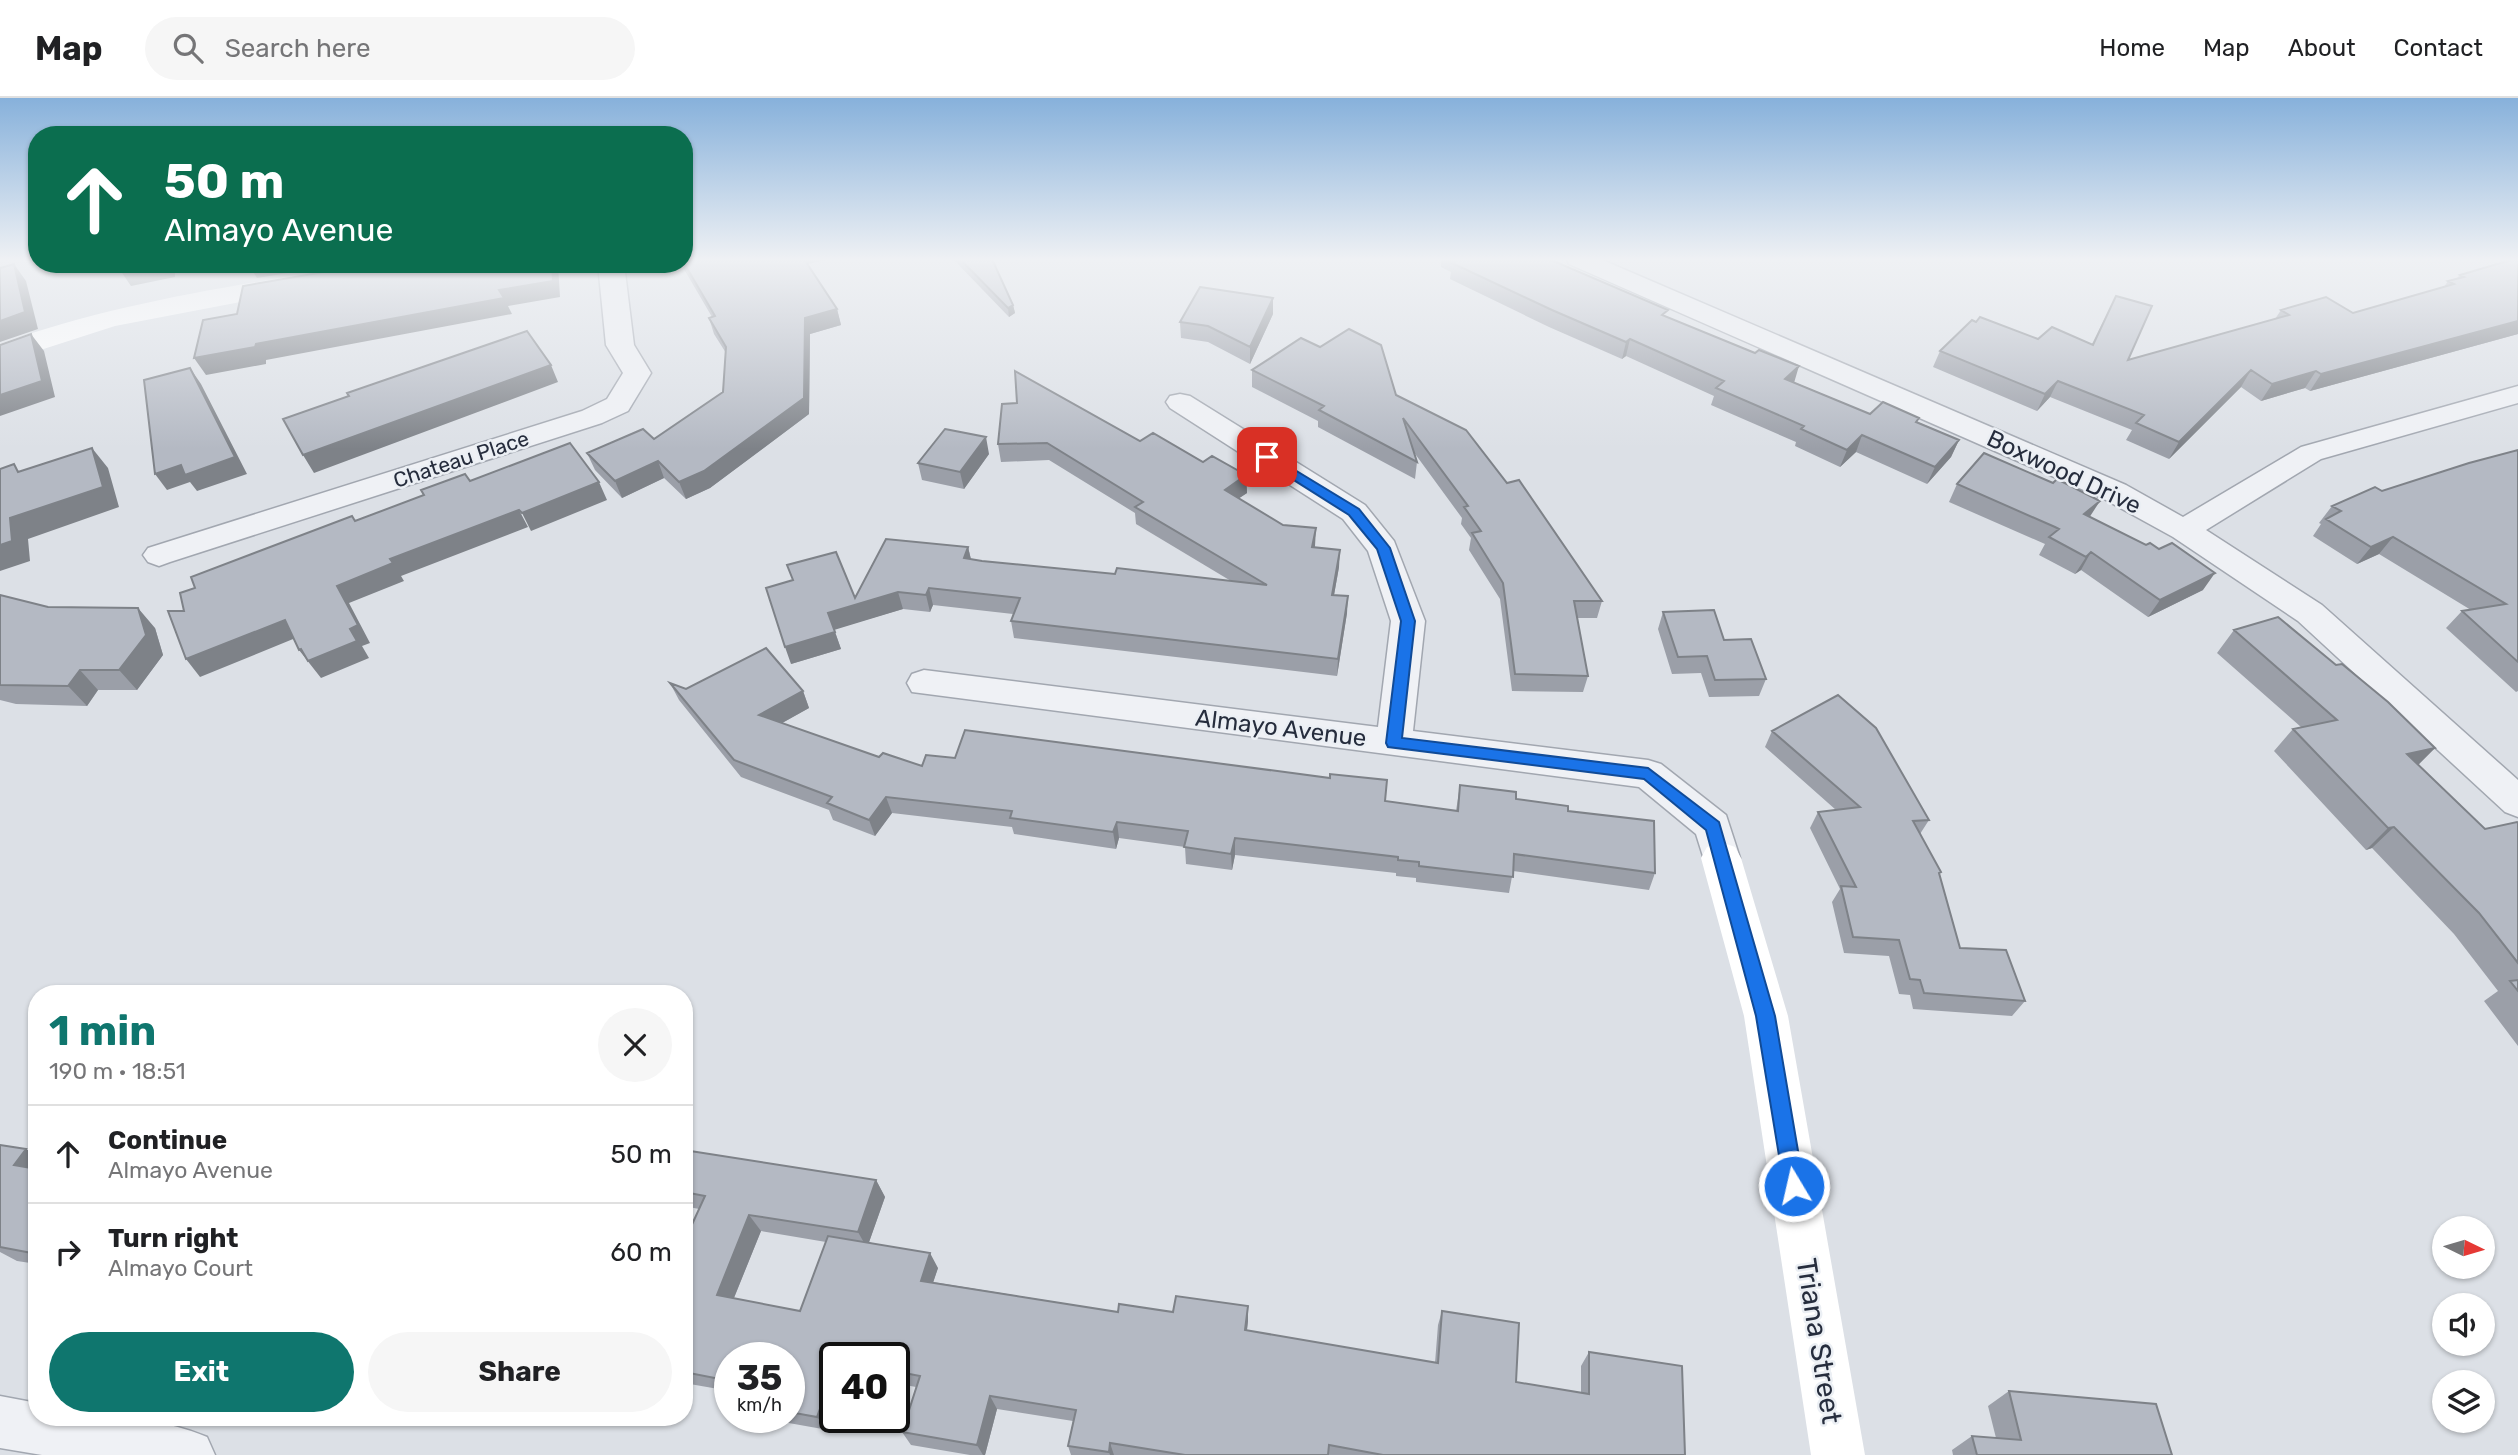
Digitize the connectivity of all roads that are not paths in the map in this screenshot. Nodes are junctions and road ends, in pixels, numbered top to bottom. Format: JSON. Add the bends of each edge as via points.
{"nodes":[{"id":1,"x":100,"y":322,"type":"edge"},
{"id":2,"x":617,"y":322,"type":"edge"},
{"id":3,"x":1722,"y":322,"type":"edge"},
{"id":4,"x":0,"y":354,"type":"edge"},
{"id":5,"x":2518,"y":394,"type":"edge"},
{"id":6,"x":1180,"y":402,"type":"dead end"},
{"id":7,"x":2184,"y":530,"type":"junction"},
{"id":8,"x":159,"y":555,"type":"dead end"},
{"id":9,"x":924,"y":683,"type":"dead end"},
{"id":10,"x":1394,"y":743,"type":"junction"},
{"id":11,"x":2510,"y":785,"type":"edge"},
{"id":12,"x":1721,"y":858,"type":"joint"},
{"id":13,"x":0,"y":1422,"type":"edge"},
{"id":14,"x":189,"y":1455,"type":"edge"},
{"id":15,"x":1838,"y":1455,"type":"edge"}],
"edges":[{"from":1,"to":4,"type":"street"},
{"from":2,"to":8,"type":"street","name":"Chateau Place","via":[[620,345],[637,373],[618,405]]},
{"from":3,"to":7,"type":"street","name":"Boxwood Drive","via":[[2115,492]]},
{"from":5,"to":7,"type":"street","via":[[2311,453]]},
{"from":6,"to":10,"type":"street","via":[[1354,512],[1383,548],[1408,621]]},
{"from":7,"to":11,"type":"street","name":"Boxwood Drive","via":[[2310,613]]},
{"from":9,"to":10,"type":"street","name":"Almayo Avenue"},
{"from":10,"to":12,"type":"street","name":"Almayo Avenue","via":[[1648,774],[1713,826]]},
{"from":12,"to":15,"type":"street","name":"Triana Street","via":[[1766,1016]]},
{"from":13,"to":14,"type":"street"}]}
